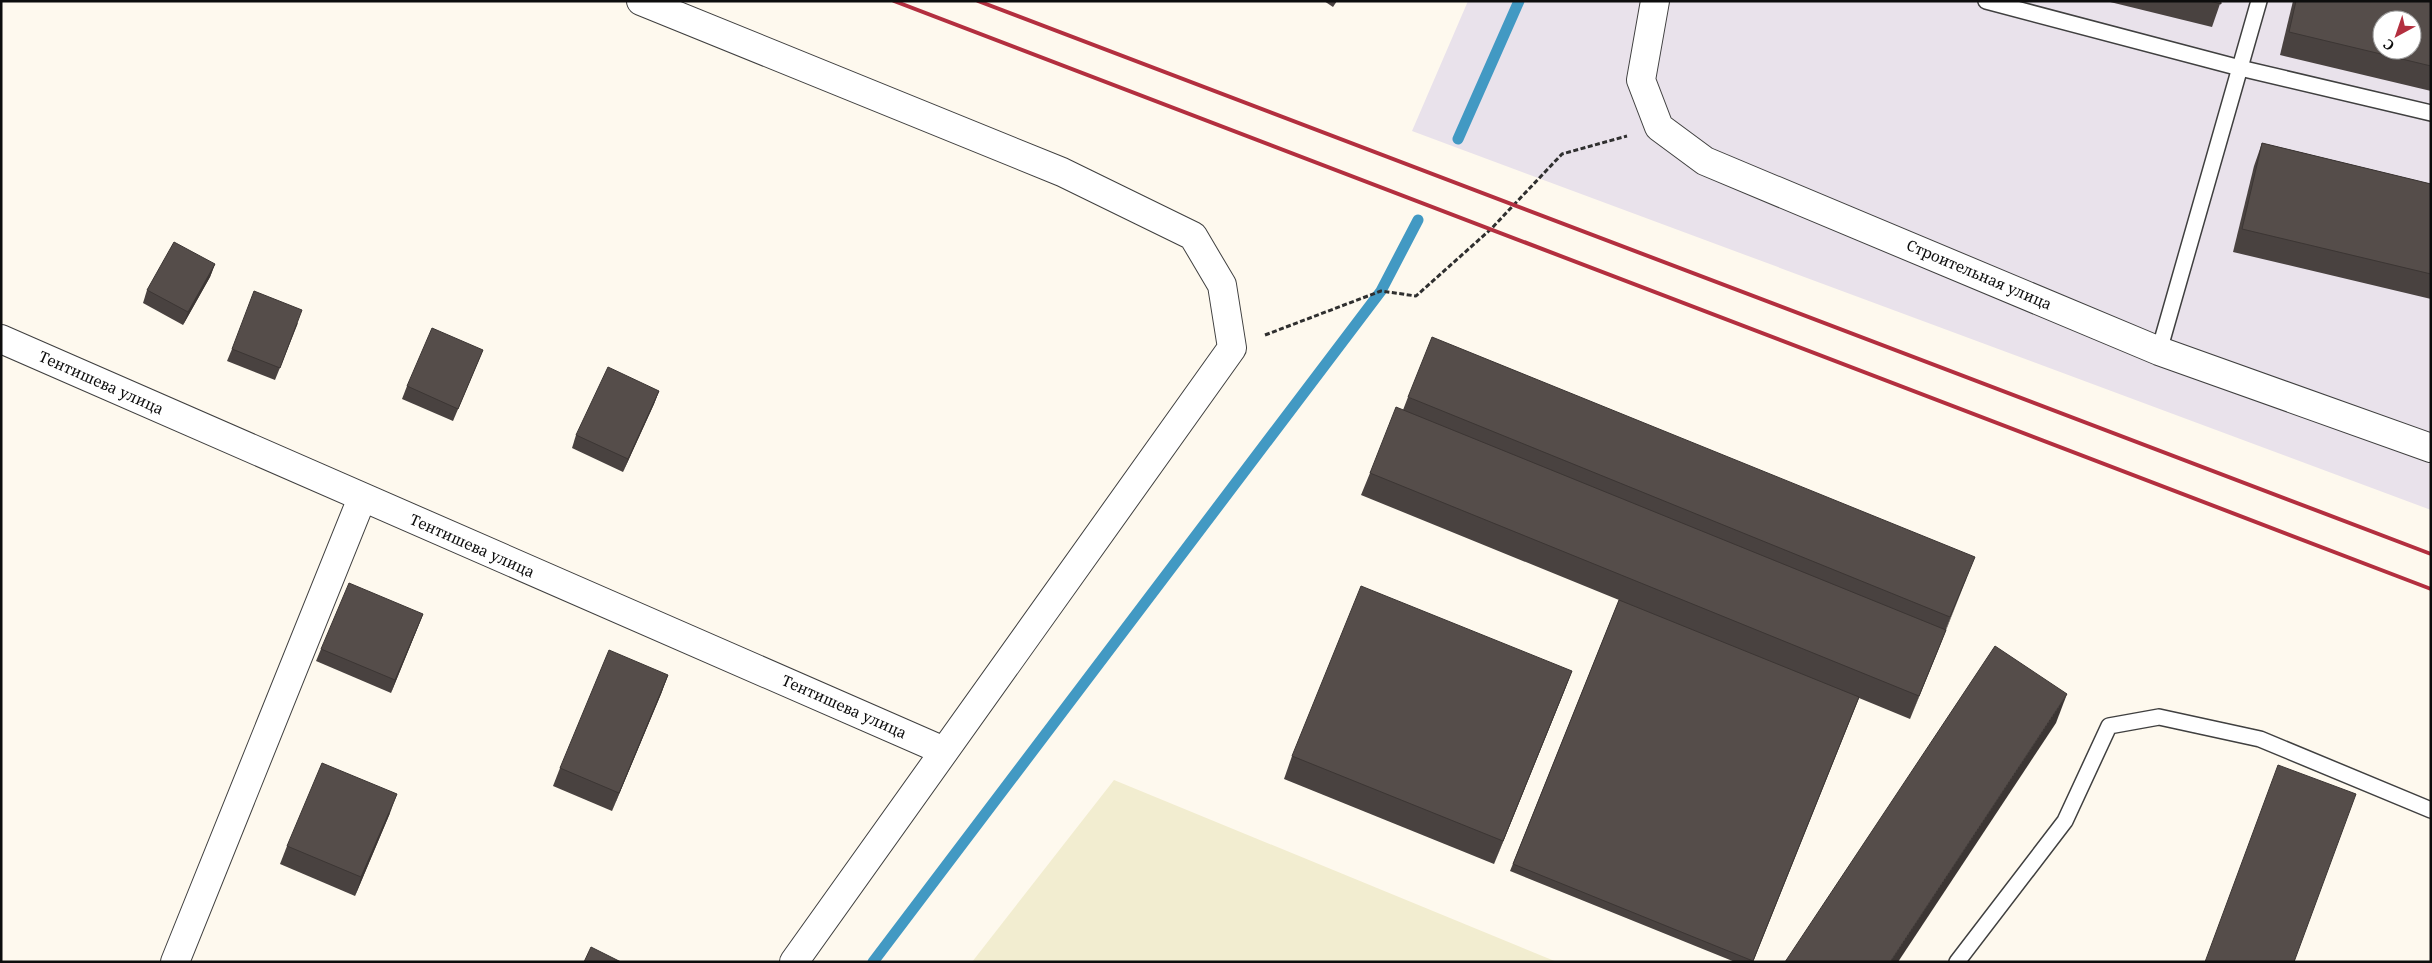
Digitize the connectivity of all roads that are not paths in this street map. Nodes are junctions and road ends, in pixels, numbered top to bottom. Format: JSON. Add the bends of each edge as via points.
{"nodes":[{"id":1,"x":641,"y":1,"type":"edge"},
{"id":2,"x":1655,"y":1,"type":"edge"},
{"id":3,"x":1986,"y":1,"type":"edge"},
{"id":4,"x":2259,"y":1,"type":"edge"},
{"id":5,"x":2240,"y":68,"type":"junction"},
{"id":6,"x":2431,"y":113,"type":"edge"},
{"id":7,"x":1,"y":339,"type":"edge"},
{"id":8,"x":2159,"y":351,"type":"junction"},
{"id":9,"x":2431,"y":448,"type":"edge"},
{"id":10,"x":362,"y":498,"type":"junction"},
{"id":11,"x":944,"y":751,"type":"junction"},
{"id":12,"x":2431,"y":810,"type":"edge"},
{"id":13,"x":175,"y":962,"type":"edge"},
{"id":14,"x":794,"y":962,"type":"edge"},
{"id":15,"x":1957,"y":962,"type":"edge"}],
"edges":[{"from":1,"to":11,"type":"street","via":[[1062,172],[1194,236],[1222,286],[1232,348]]},
{"from":2,"to":8,"type":"street","name":"Строительная улица","via":[[1641,80],[1659,127],[1705,161]]},
{"from":3,"to":5,"type":"lane"},
{"from":4,"to":5,"type":"lane"},
{"from":5,"to":6,"type":"lane"},
{"from":5,"to":8,"type":"lane"},
{"from":7,"to":10,"type":"street","name":"Тентишева улица"},
{"from":8,"to":9,"type":"street","name":"Строительная улица"},
{"from":10,"to":11,"type":"street","name":"Тентишева улица"},
{"from":10,"to":13,"type":"street"},
{"from":11,"to":14,"type":"street"},
{"from":12,"to":15,"type":"lane","via":[[2260,739],[2159,717],[2109,726],[2065,821]]}]}
